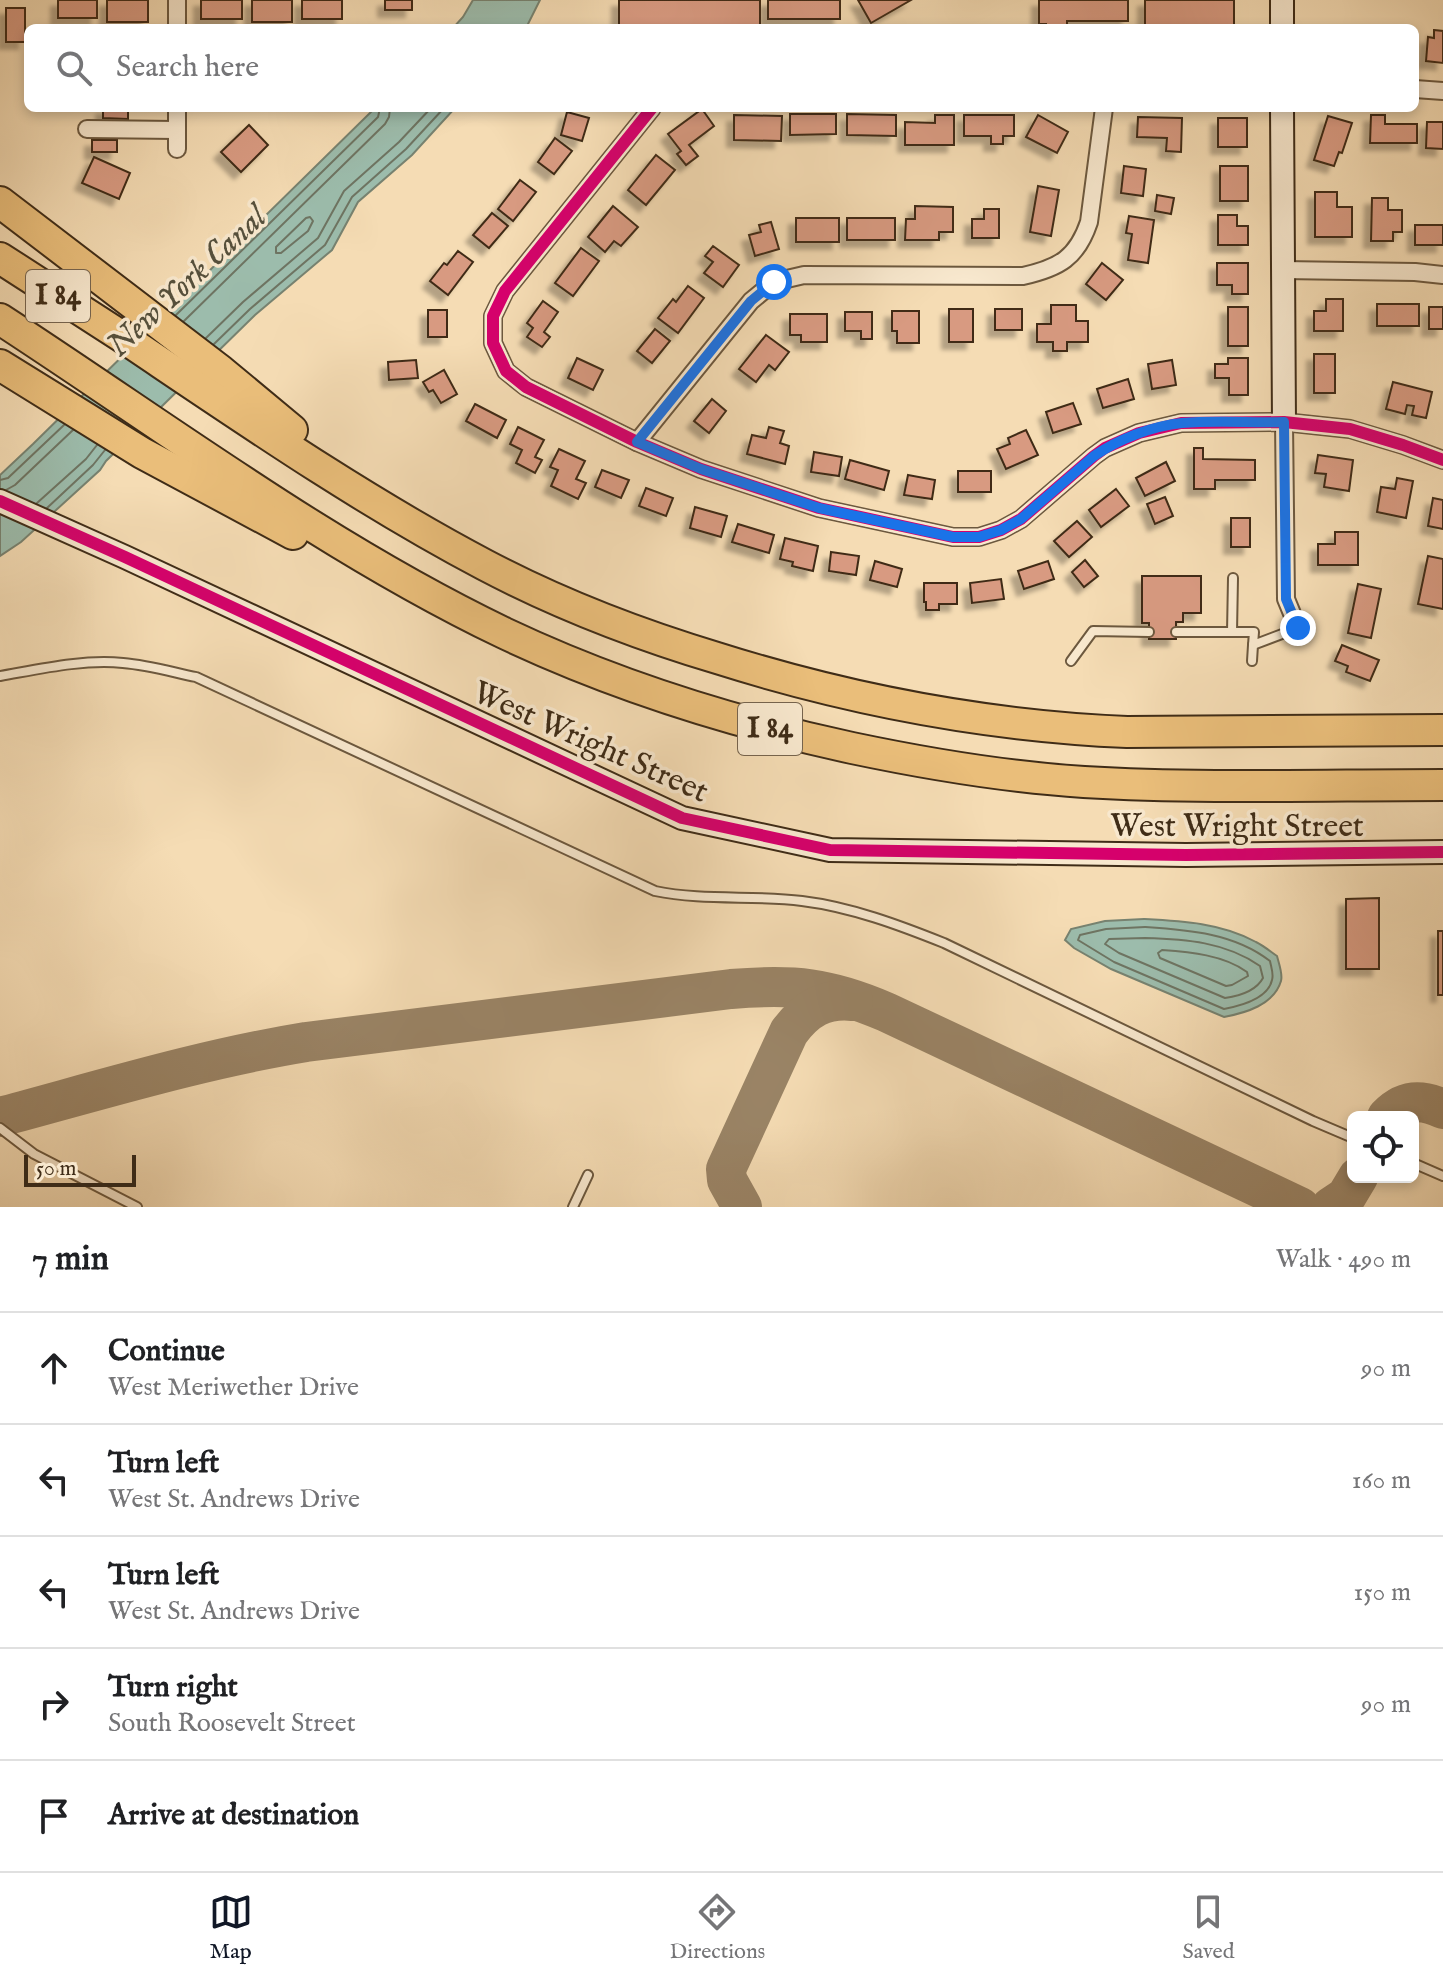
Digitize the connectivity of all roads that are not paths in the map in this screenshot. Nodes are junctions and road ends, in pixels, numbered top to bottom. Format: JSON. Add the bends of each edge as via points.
{"nodes":[{"id":1,"x":177,"y":0,"type":"edge"},
{"id":2,"x":1282,"y":0,"type":"edge"},
{"id":3,"x":177,"y":24,"type":"edge"},
{"id":4,"x":1282,"y":24,"type":"edge"},
{"id":5,"x":1419,"y":89,"type":"edge"},
{"id":6,"x":1443,"y":91,"type":"edge"},
{"id":7,"x":177,"y":112,"type":"edge"},
{"id":8,"x":649,"y":112,"type":"edge"},
{"id":9,"x":1103,"y":112,"type":"edge"},
{"id":10,"x":1282,"y":112,"type":"edge"},
{"id":11,"x":87,"y":129,"type":"dead end"},
{"id":12,"x":177,"y":130,"type":"junction"},
{"id":13,"x":177,"y":149,"type":"dead end"},
{"id":14,"x":0,"y":202,"type":"edge"},
{"id":15,"x":0,"y":258,"type":"edge"},
{"id":16,"x":1283,"y":270,"type":"junction"},
{"id":17,"x":1443,"y":275,"type":"edge"},
{"id":18,"x":0,"y":319,"type":"edge"},
{"id":19,"x":0,"y":365,"type":"edge"},
{"id":20,"x":213,"y":382,"type":"junction"},
{"id":21,"x":1284,"y":422,"type":"junction"},
{"id":22,"x":637,"y":442,"type":"junction"},
{"id":23,"x":1443,"y":460,"type":"edge"},
{"id":24,"x":0,"y":501,"type":"edge"},
{"id":25,"x":1233,"y":578,"type":"dead end"},
{"id":26,"x":1298,"y":628,"type":"joint"},
{"id":27,"x":1149,"y":632,"type":"dead end"},
{"id":28,"x":1176,"y":632,"type":"dead end"},
{"id":29,"x":1232,"y":632,"type":"junction"},
{"id":30,"x":506,"y":634,"type":"junction"},
{"id":31,"x":1253,"y":645,"type":"junction"},
{"id":32,"x":1071,"y":661,"type":"dead end"},
{"id":33,"x":1252,"y":661,"type":"dead end"},
{"id":34,"x":0,"y":676,"type":"edge"},
{"id":35,"x":1443,"y":730,"type":"edge"},
{"id":36,"x":1443,"y":785,"type":"edge"},
{"id":37,"x":1443,"y":852,"type":"edge"},
{"id":38,"x":0,"y":1128,"type":"edge"},
{"id":39,"x":1347,"y":1135,"type":"edge"},
{"id":40,"x":1419,"y":1166,"type":"edge"},
{"id":41,"x":588,"y":1175,"type":"dead end"},
{"id":42,"x":1443,"y":1176,"type":"edge"},
{"id":43,"x":137,"y":1207,"type":"edge"},
{"id":44,"x":573,"y":1207,"type":"edge"}],
"edges":[{"from":1,"to":3,"type":"street"},
{"from":2,"to":4,"type":"street"},
{"from":5,"to":6,"type":"street"},
{"from":7,"to":12,"type":"street"},
{"from":8,"to":22,"type":"street","via":[[505,291],[493,316],[493,343],[506,371],[526,387]]},
{"from":9,"to":22,"type":"street","via":[[1089,222],[1068,257],[1048,270],[1023,276],[804,275],[774,282],[751,301]]},
{"from":10,"to":16,"type":"street"},
{"from":11,"to":12,"type":"street"},
{"from":12,"to":13,"type":"street"},
{"from":14,"to":20,"type":"highway","via":[[142,311]]},
{"from":15,"to":20,"type":"highway","number":"I 84","via":[[117,334]]},
{"from":16,"to":17,"type":"street"},
{"from":16,"to":21,"type":"street"},
{"from":18,"to":30,"type":"highway","number":"I 84","via":[[323,533]]},
{"from":19,"to":30,"type":"highway","via":[[142,453],[324,551]]},
{"from":20,"to":35,"type":"highway","number":"I 84","via":[[392,513],[487,566],[626,627],[756,671],[948,714],[1075,730]]},
{"from":21,"to":22,"type":"street","via":[[1181,423],[1139,433],[1094,456],[1021,519],[979,537],[953,537],[819,508]]},
{"from":21,"to":23,"type":"street","via":[[1350,429]]},
{"from":21,"to":26,"type":"street","via":[[1286,599]]},
{"from":24,"to":37,"type":"street","name":"West Wright Street","via":[[682,818],[830,850]]},
{"from":25,"to":29,"type":"lane"},
{"from":26,"to":31,"type":"lane"},
{"from":27,"to":32,"type":"lane","via":[[1093,631]]},
{"from":28,"to":29,"type":"lane"},
{"from":29,"to":31,"type":"lane","via":[[1254,632]]},
{"from":30,"to":36,"type":"highway","number":"I 84","via":[[726,717],[967,769],[1083,782]]},
{"from":31,"to":33,"type":"lane"},
{"from":34,"to":39,"type":"lane","via":[[120,662],[196,677],[655,891],[802,901],[902,926]]},
{"from":38,"to":43,"type":"lane","via":[[34,1154]]},
{"from":40,"to":42,"type":"lane"},
{"from":41,"to":44,"type":"lane"}]}
